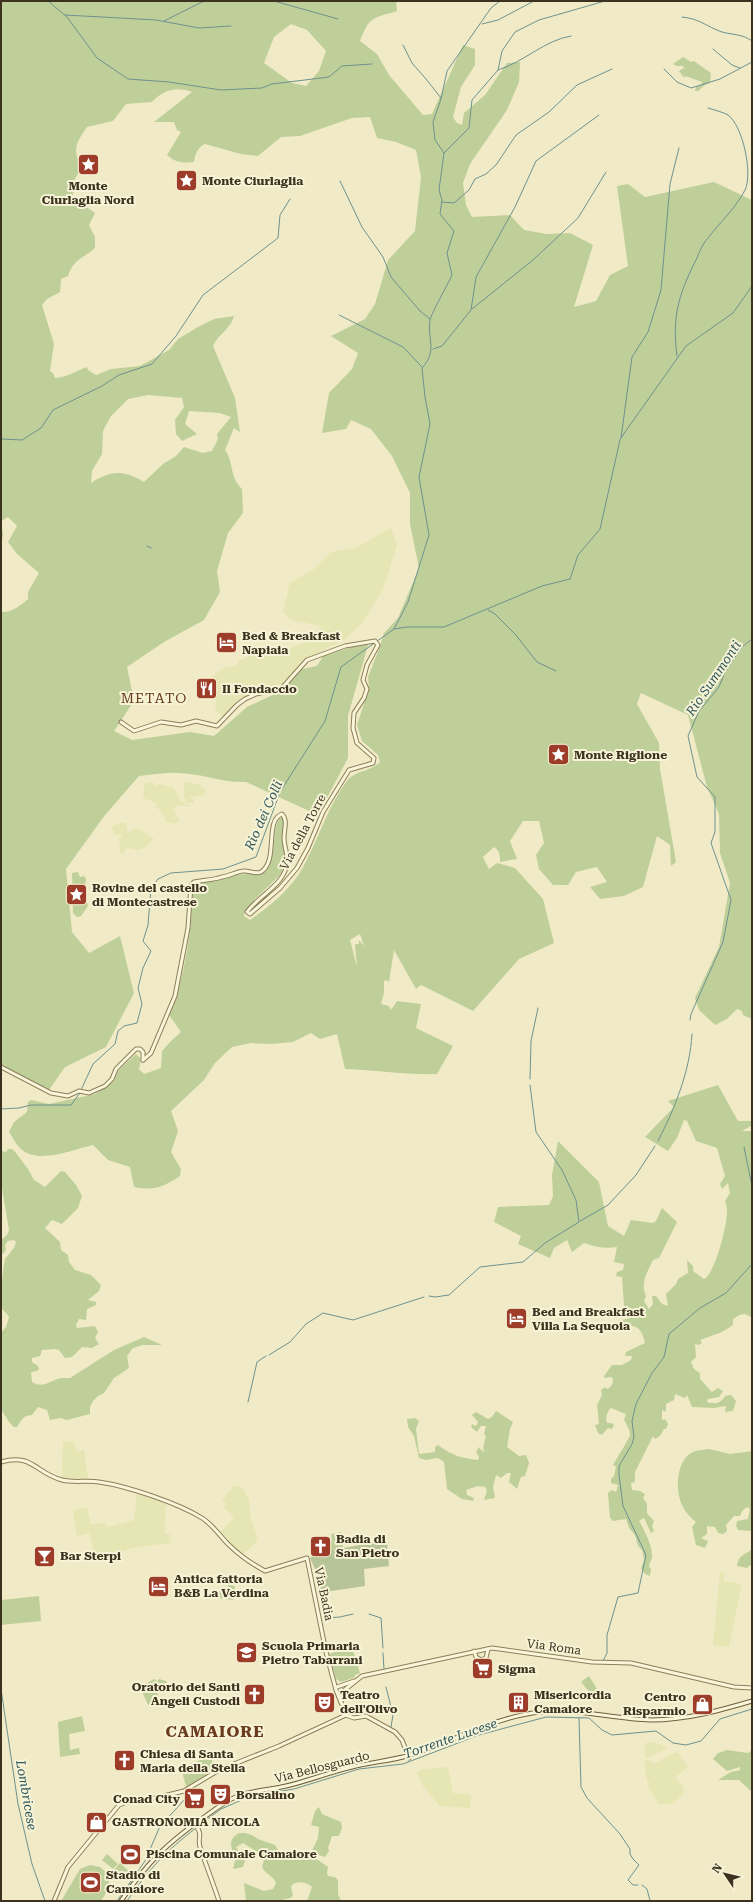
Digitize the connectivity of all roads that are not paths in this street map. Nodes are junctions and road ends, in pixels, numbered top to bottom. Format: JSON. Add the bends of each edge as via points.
{"nodes":[{"id":1,"x":121,"y":722,"type":"dead end"},
{"id":2,"x":1,"y":1067,"type":"edge"},
{"id":3,"x":2,"y":1462,"type":"edge"},
{"id":4,"x":486,"y":1651,"type":"junction"},
{"id":5,"x":476,"y":1652,"type":"junction"},
{"id":6,"x":356,"y":1681,"type":"junction"},
{"id":7,"x":339,"y":1685,"type":"junction"},
{"id":8,"x":752,"y":1688,"type":"edge"},
{"id":9,"x":341,"y":1692,"type":"junction"},
{"id":10,"x":752,"y":1701,"type":"edge"},
{"id":11,"x":346,"y":1715,"type":"junction"},
{"id":12,"x":408,"y":1757,"type":"junction"},
{"id":13,"x":195,"y":1824,"type":"junction"},
{"id":14,"x":54,"y":1901,"type":"edge"},
{"id":15,"x":121,"y":1901,"type":"edge"},
{"id":16,"x":219,"y":1901,"type":"edge"}],
"edges":[{"from":1,"to":2,"type":"street","name":"Via della Torre","via":[[134,731],[161,722],[181,725],[196,721],[217,726],[245,699],[282,688],[307,660],[345,646],[376,642],[363,680],[367,689],[354,713],[353,728],[357,743],[374,758],[374,764],[349,770],[323,812],[297,868],[280,888],[250,914],[247,912],[251,906],[278,883],[286,869],[285,818],[282,814],[274,824],[272,849],[262,871],[243,871],[194,882],[191,885],[188,928],[175,996],[151,1053],[143,1060],[143,1052],[136,1049],[116,1069],[109,1083],[89,1094],[79,1091],[68,1096],[51,1093]]},
{"from":3,"to":7,"type":"street","name":"Via Badia","via":[[18,1459],[62,1480],[98,1482],[122,1487],[195,1514],[207,1522],[241,1556],[265,1571],[307,1558],[326,1652],[334,1679]]},
{"from":4,"to":5,"type":"street","name":"Via Roma"},
{"from":4,"to":5,"type":"street","via":[[486,1658],[481,1660],[478,1659]]},
{"from":4,"to":8,"type":"street","name":"Via Roma","via":[[592,1662],[631,1663],[734,1687]]},
{"from":5,"to":6,"type":"street","name":"Via Roma","via":[[378,1672],[362,1676]]},
{"from":6,"to":7,"type":"street","name":"Via Roma"},
{"from":6,"to":9,"type":"street","name":"Via Roma"},
{"from":7,"to":9,"type":"street","name":"Via Badia"},
{"from":7,"to":9,"type":"street","name":"Via Badia","via":[[344,1687]]},
{"from":9,"to":11,"type":"street","name":"Via Badia","via":[[341,1703]]},
{"from":10,"to":12,"type":"street","name":"Via Bellosguardo","via":[[680,1719],[650,1720],[577,1711],[540,1712],[498,1721]]},
{"from":11,"to":12,"type":"street","via":[[354,1718],[366,1716],[395,1732],[401,1738]]},
{"from":11,"to":14,"type":"street","via":[[219,1770],[184,1791],[119,1805],[72,1861],[63,1876]]},
{"from":12,"to":13,"type":"street","name":"Via Bellosguardo","via":[[352,1767],[319,1778],[238,1796]]},
{"from":13,"to":15,"type":"street","name":"Via Bellosguardo","via":[[151,1861]]},
{"from":13,"to":16,"type":"street","via":[[200,1830],[199,1846]]}]}
